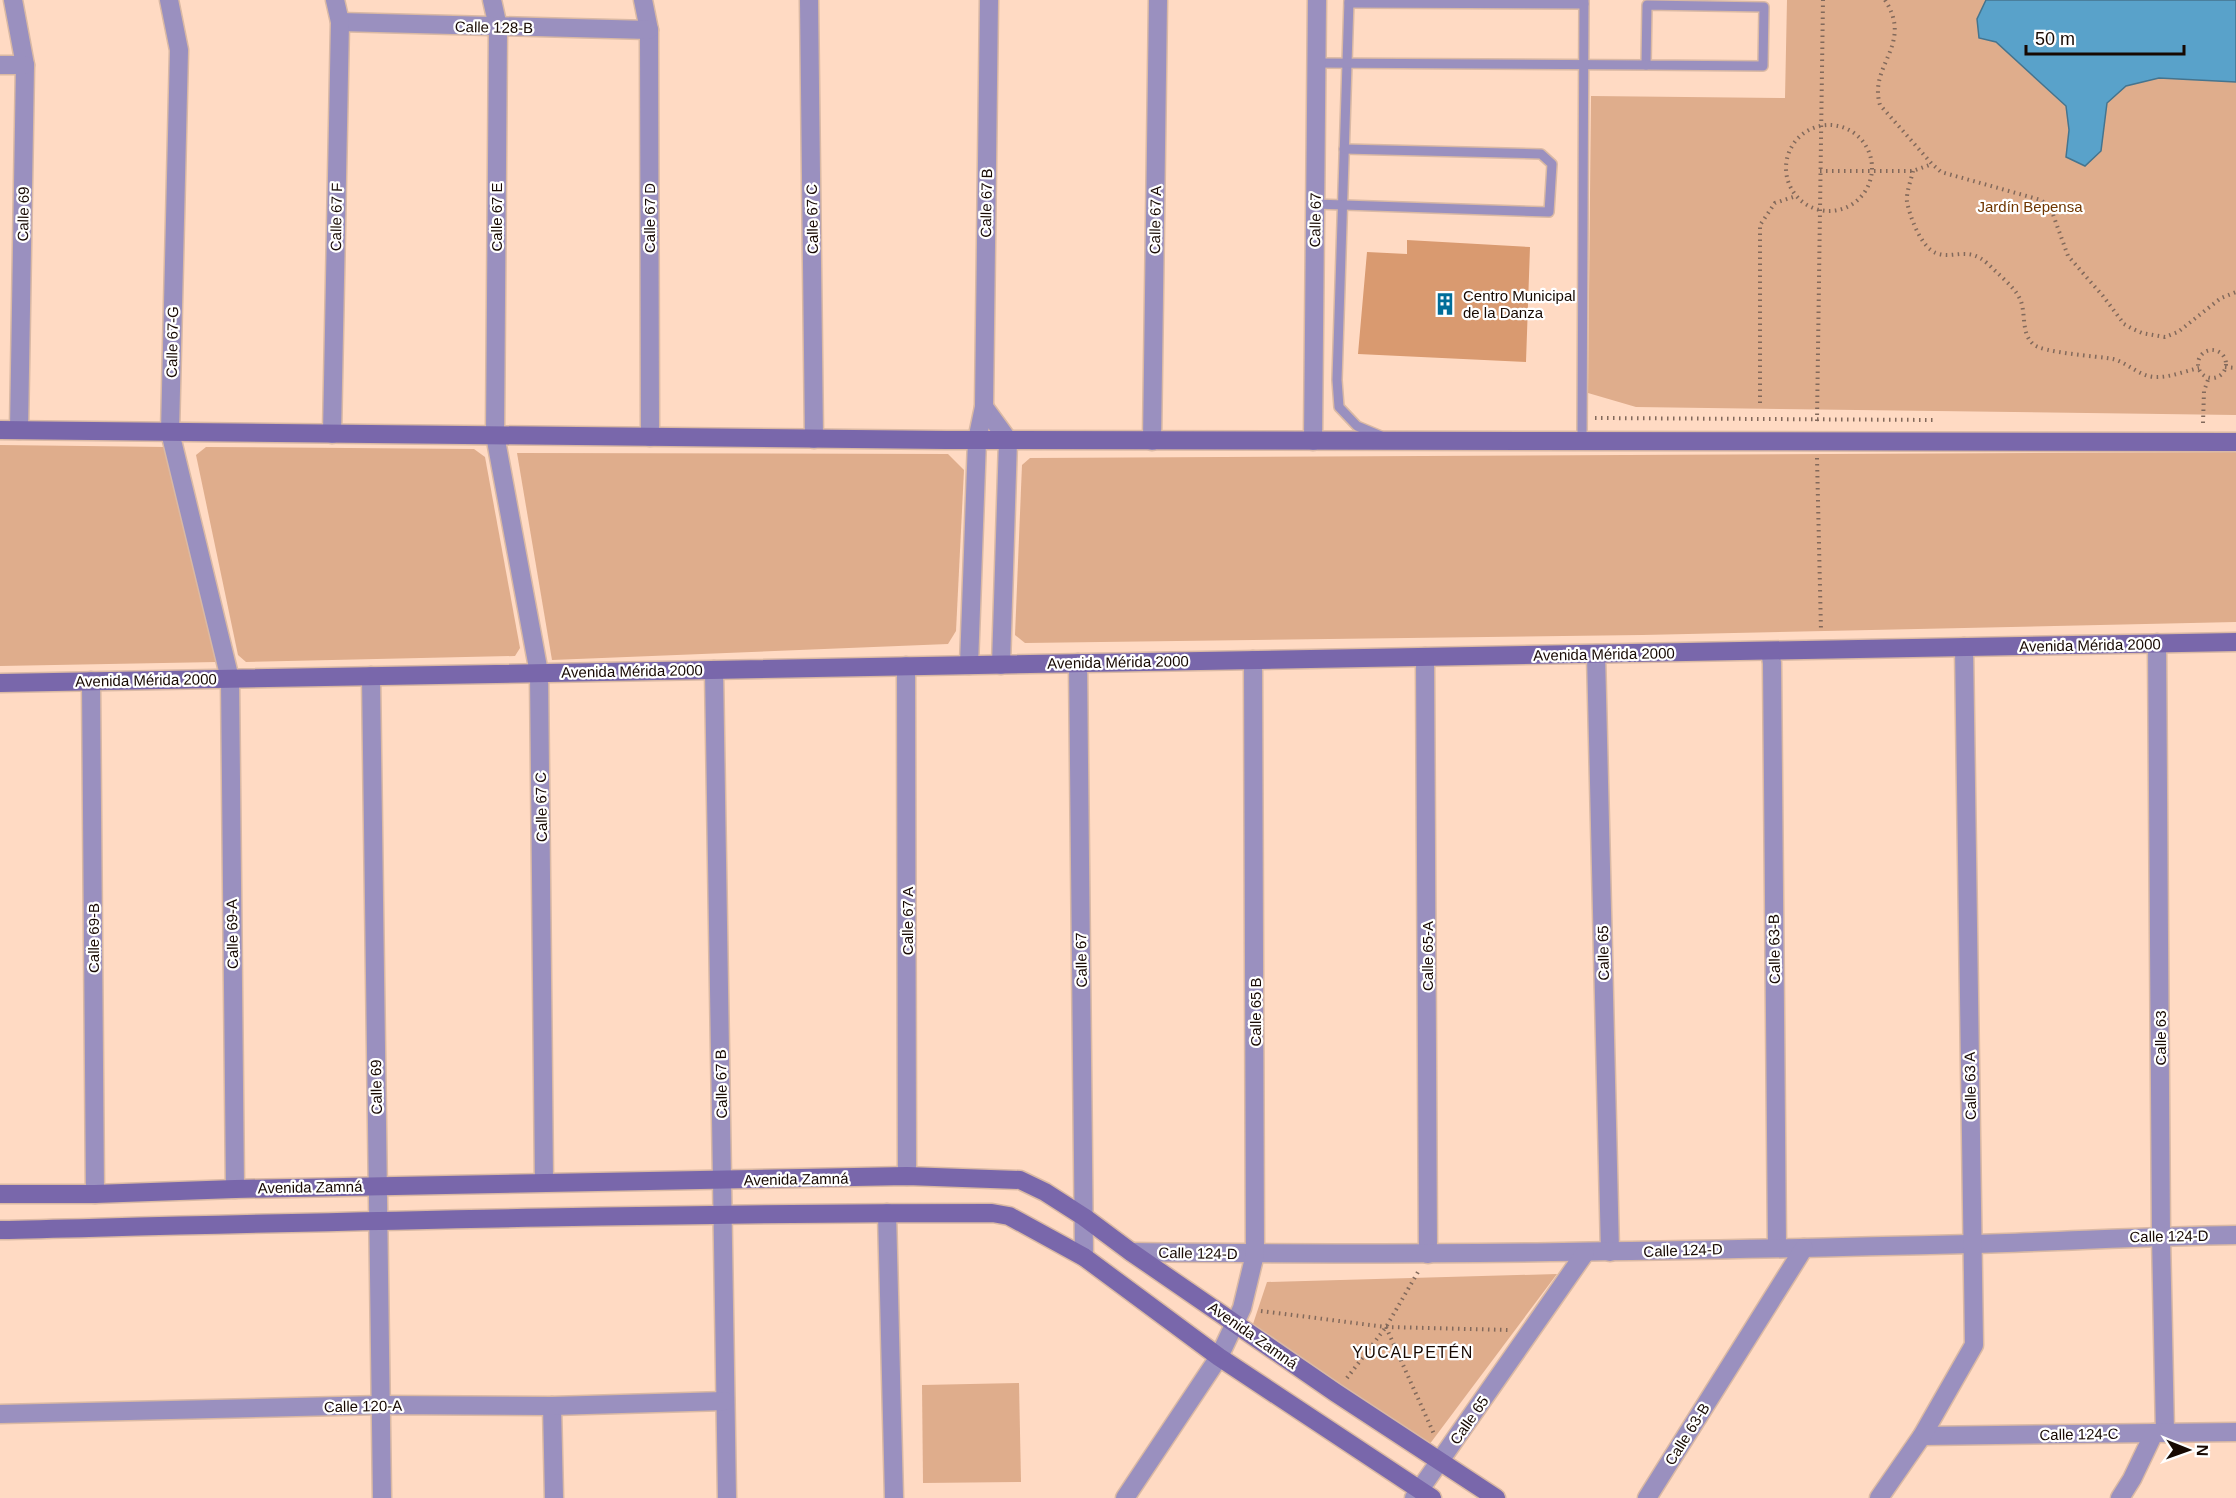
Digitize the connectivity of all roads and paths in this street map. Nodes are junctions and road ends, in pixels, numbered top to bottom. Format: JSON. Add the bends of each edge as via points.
{"nodes":[{"id":1,"x":13,"y":0,"type":"edge"},
{"id":2,"x":169,"y":0,"type":"edge"},
{"id":3,"x":335,"y":0,"type":"edge"},
{"id":4,"x":492,"y":0,"type":"edge"},
{"id":5,"x":643,"y":0,"type":"edge"},
{"id":6,"x":809,"y":0,"type":"edge"},
{"id":7,"x":989,"y":0,"type":"edge"},
{"id":8,"x":1158,"y":0,"type":"edge"},
{"id":9,"x":1317,"y":0,"type":"edge"},
{"id":10,"x":1823,"y":0,"type":"edge"},
{"id":11,"x":1885,"y":0,"type":"edge"},
{"id":12,"x":1349,"y":1,"type":"edge"},
{"id":13,"x":1584,"y":2,"type":"edge"},
{"id":14,"x":340,"y":22,"type":"junction"},
{"id":15,"x":498,"y":27,"type":"junction"},
{"id":16,"x":648,"y":30,"type":"junction"},
{"id":17,"x":1317,"y":63,"type":"junction"},
{"id":18,"x":1347,"y":63,"type":"junction"},
{"id":19,"x":0,"y":65,"type":"edge"},
{"id":20,"x":25,"y":65,"type":"junction"},
{"id":21,"x":1584,"y":65,"type":"junction"},
{"id":22,"x":1646,"y":65,"type":"junction"},
{"id":23,"x":1821,"y":126,"type":"junction"},
{"id":24,"x":1344,"y":149,"type":"junction"},
{"id":25,"x":1932,"y":164,"type":"junction"},
{"id":26,"x":1820,"y":171,"type":"junction"},
{"id":27,"x":1872,"y":171,"type":"junction"},
{"id":28,"x":1913,"y":171,"type":"junction"},
{"id":29,"x":1796,"y":196,"type":"junction"},
{"id":30,"x":1315,"y":204,"type":"junction"},
{"id":31,"x":1343,"y":205,"type":"junction"},
{"id":32,"x":1820,"y":210,"type":"junction"},
{"id":33,"x":2236,"y":292,"type":"edge"},
{"id":34,"x":2226,"y":367,"type":"junction"},
{"id":35,"x":2199,"y":368,"type":"junction"},
{"id":36,"x":2236,"y":368,"type":"edge"},
{"id":37,"x":2209,"y":377,"type":"junction"},
{"id":38,"x":1760,"y":403,"type":"dead end"},
{"id":39,"x":984,"y":407,"type":"junction"},
{"id":40,"x":0,"y":430,"type":"edge"},
{"id":41,"x":19,"y":430,"type":"junction"},
{"id":42,"x":170,"y":432,"type":"junction"},
{"id":43,"x":332,"y":434,"type":"junction"},
{"id":44,"x":495,"y":435,"type":"junction"},
{"id":45,"x":650,"y":437,"type":"junction"},
{"id":46,"x":814,"y":439,"type":"junction"},
{"id":47,"x":977,"y":440,"type":"junction"},
{"id":48,"x":1008,"y":440,"type":"junction"},
{"id":49,"x":1152,"y":441,"type":"junction"},
{"id":50,"x":1313,"y":441,"type":"junction"},
{"id":51,"x":1392,"y":441,"type":"junction"},
{"id":52,"x":1582,"y":441,"type":"junction"},
{"id":53,"x":1817,"y":441,"type":"junction"},
{"id":54,"x":2203,"y":442,"type":"junction"},
{"id":55,"x":2236,"y":442,"type":"edge"},
{"id":56,"x":2236,"y":642,"type":"edge"},
{"id":57,"x":2157,"y":643,"type":"junction"},
{"id":58,"x":1964,"y":647,"type":"junction"},
{"id":59,"x":1821,"y":650,"type":"junction"},
{"id":60,"x":1770,"y":651,"type":"junction"},
{"id":61,"x":1596,"y":654,"type":"junction"},
{"id":62,"x":1425,"y":657,"type":"junction"},
{"id":63,"x":1253,"y":660,"type":"junction"},
{"id":64,"x":1078,"y":663,"type":"junction"},
{"id":65,"x":969,"y":665,"type":"junction"},
{"id":66,"x":1001,"y":665,"type":"junction"},
{"id":67,"x":906,"y":666,"type":"junction"},
{"id":68,"x":714,"y":670,"type":"junction"},
{"id":69,"x":539,"y":673,"type":"junction"},
{"id":70,"x":371,"y":676,"type":"junction"},
{"id":71,"x":230,"y":679,"type":"junction"},
{"id":72,"x":91,"y":681,"type":"junction"},
{"id":73,"x":0,"y":683,"type":"edge"},
{"id":74,"x":908,"y":1176,"type":"junction"},
{"id":75,"x":723,"y":1181,"type":"junction"},
{"id":76,"x":544,"y":1182,"type":"junction"},
{"id":77,"x":377,"y":1186,"type":"junction"},
{"id":78,"x":235,"y":1189,"type":"junction"},
{"id":79,"x":0,"y":1194,"type":"edge"},
{"id":80,"x":95,"y":1194,"type":"junction"},
{"id":81,"x":887,"y":1213,"type":"junction"},
{"id":82,"x":723,"y":1216,"type":"junction"},
{"id":83,"x":1084,"y":1217,"type":"junction"},
{"id":84,"x":378,"y":1221,"type":"junction"},
{"id":85,"x":0,"y":1230,"type":"edge"},
{"id":86,"x":2236,"y":1235,"type":"edge"},
{"id":87,"x":2161,"y":1236,"type":"junction"},
{"id":88,"x":1973,"y":1244,"type":"junction"},
{"id":89,"x":1777,"y":1247,"type":"junction"},
{"id":90,"x":1804,"y":1248,"type":"junction"},
{"id":91,"x":1131,"y":1252,"type":"junction"},
{"id":92,"x":1585,"y":1252,"type":"junction"},
{"id":93,"x":1610,"y":1252,"type":"junction"},
{"id":94,"x":1255,"y":1254,"type":"junction"},
{"id":95,"x":1428,"y":1254,"type":"junction"},
{"id":96,"x":1084,"y":1257,"type":"junction"},
{"id":97,"x":1238,"y":1315,"type":"junction"},
{"id":98,"x":1386,"y":1327,"type":"junction"},
{"id":99,"x":1531,"y":1331,"type":"junction"},
{"id":100,"x":1219,"y":1357,"type":"junction"},
{"id":101,"x":1336,"y":1393,"type":"junction"},
{"id":102,"x":725,"y":1401,"type":"junction"},
{"id":103,"x":381,"y":1405,"type":"junction"},
{"id":104,"x":552,"y":1406,"type":"junction"},
{"id":105,"x":0,"y":1414,"type":"edge"},
{"id":106,"x":2236,"y":1432,"type":"edge"},
{"id":107,"x":2160,"y":1433,"type":"junction"},
{"id":108,"x":1922,"y":1436,"type":"junction"},
{"id":109,"x":1442,"y":1459,"type":"junction"},
{"id":110,"x":1422,"y":1495,"type":"edge"},
{"id":111,"x":382,"y":1498,"type":"edge"},
{"id":112,"x":554,"y":1498,"type":"edge"},
{"id":113,"x":727,"y":1498,"type":"edge"},
{"id":114,"x":894,"y":1498,"type":"edge"},
{"id":115,"x":1125,"y":1498,"type":"edge"},
{"id":116,"x":1496,"y":1498,"type":"edge"},
{"id":117,"x":1647,"y":1498,"type":"edge"},
{"id":118,"x":1879,"y":1498,"type":"edge"},
{"id":119,"x":2120,"y":1498,"type":"edge"}],
"edges":[{"from":1,"to":20,"type":"street","name":"Calle 69"},
{"from":2,"to":42,"type":"street","name":"Calle 67-G","via":[[179,50]]},
{"from":3,"to":14,"type":"street","name":"Calle 67 F"},
{"from":4,"to":15,"type":"street","name":"Calle 67 E"},
{"from":5,"to":16,"type":"street","name":"Calle 67 D"},
{"from":6,"to":46,"type":"street","name":"Calle 67 C"},
{"from":7,"to":39,"type":"street","name":"Calle 67 B"},
{"from":8,"to":49,"type":"street","name":"Calle 67 A"},
{"from":9,"to":17,"type":"street","name":"Calle 67"},
{"from":10,"to":23,"type":"path"},
{"from":11,"to":25,"type":"path","via":[[1895,22],[1895,38],[1877,82],[1880,105]]},
{"from":12,"to":13,"type":"lane"},
{"from":12,"to":18,"type":"lane"},
{"from":13,"to":21,"type":"lane"},
{"from":14,"to":15,"type":"street","name":"Calle 128-B"},
{"from":14,"to":43,"type":"street","name":"Calle 67 F"},
{"from":15,"to":16,"type":"street","name":"Calle 128-B"},
{"from":15,"to":44,"type":"street","name":"Calle 67 E"},
{"from":16,"to":45,"type":"street","name":"Calle 67 D"},
{"from":17,"to":18,"type":"lane"},
{"from":17,"to":30,"type":"street","name":"Calle 67"},
{"from":18,"to":21,"type":"lane"},
{"from":18,"to":24,"type":"lane"},
{"from":19,"to":20,"type":"street"},
{"from":20,"to":41,"type":"street","name":"Calle 69"},
{"from":21,"to":22,"type":"lane"},
{"from":21,"to":52,"type":"lane"},
{"from":22,"to":22,"type":"lane","via":[[1763,66],[1764,7],[1647,5]]},
{"from":23,"to":26,"type":"path"},
{"from":23,"to":27,"type":"path","via":[[1833,124],[1859,136],[1868,148]]},
{"from":23,"to":29,"type":"path","via":[[1805,132],[1788,155],[1786,170]]},
{"from":24,"to":31,"type":"lane"},
{"from":24,"to":31,"type":"lane","via":[[1541,154],[1552,164],[1549,212]]},
{"from":25,"to":28,"type":"path"},
{"from":25,"to":33,"type":"path","via":[[1941,172],[2041,200],[2051,209],[2068,256],[2124,324],[2142,333],[2165,337],[2178,332],[2221,298]]},
{"from":26,"to":27,"type":"path"},
{"from":26,"to":32,"type":"path"},
{"from":27,"to":28,"type":"path"},
{"from":27,"to":32,"type":"path","via":[[1867,188],[1858,199],[1834,211]]},
{"from":28,"to":35,"type":"path","via":[[1907,201],[1918,235],[1934,252],[1963,252],[1986,263],[2019,295],[2026,336],[2039,349],[2110,359],[2151,377],[2162,378]]},
{"from":29,"to":32,"type":"path"},
{"from":29,"to":38,"type":"path","via":[[1775,203],[1760,225]]},
{"from":30,"to":31,"type":"lane"},
{"from":30,"to":50,"type":"street","name":"Calle 67"},
{"from":31,"to":51,"type":"lane","via":[[1339,407],[1357,426]]},
{"from":32,"to":53,"type":"path"},
{"from":34,"to":35,"type":"path","via":[[2222,354],[2214,350],[2201,355]]},
{"from":34,"to":36,"type":"path"},
{"from":34,"to":37,"type":"path","via":[[2217,377]]},
{"from":35,"to":37,"type":"path"},
{"from":37,"to":54,"type":"path","via":[[2204,391]]},
{"from":39,"to":47,"type":"street","name":"Calle 67 B"},
{"from":39,"to":48,"type":"street"},
{"from":40,"to":41,"type":"main road"},
{"from":41,"to":42,"type":"main road"},
{"from":42,"to":43,"type":"main road"},
{"from":42,"to":71,"type":"street","name":"Calle 67-G"},
{"from":43,"to":44,"type":"main road"},
{"from":44,"to":45,"type":"main road"},
{"from":44,"to":69,"type":"street","name":"Calle 67 C"},
{"from":45,"to":46,"type":"main road"},
{"from":46,"to":47,"type":"main road"},
{"from":47,"to":48,"type":"main road"},
{"from":47,"to":65,"type":"street"},
{"from":48,"to":49,"type":"main road"},
{"from":48,"to":66,"type":"street"},
{"from":49,"to":50,"type":"main road"},
{"from":50,"to":51,"type":"main road"},
{"from":51,"to":52,"type":"main road"},
{"from":52,"to":53,"type":"main road"},
{"from":53,"to":54,"type":"main road"},
{"from":53,"to":59,"type":"path"},
{"from":54,"to":55,"type":"main road"},
{"from":56,"to":57,"type":"main road","name":"Avenida Mérida 2000"},
{"from":57,"to":58,"type":"main road","name":"Avenida Mérida 2000"},
{"from":57,"to":87,"type":"street","name":"Calle 63"},
{"from":58,"to":59,"type":"main road","name":"Avenida Mérida 2000"},
{"from":58,"to":88,"type":"street","name":"Calle 63 A"},
{"from":59,"to":60,"type":"main road","name":"Avenida Mérida 2000"},
{"from":60,"to":61,"type":"main road","name":"Avenida Mérida 2000"},
{"from":60,"to":89,"type":"street","name":"Calle 63-B"},
{"from":61,"to":62,"type":"main road","name":"Avenida Mérida 2000"},
{"from":61,"to":93,"type":"street","name":"Calle 65"},
{"from":62,"to":63,"type":"main road","name":"Avenida Mérida 2000"},
{"from":62,"to":95,"type":"street","name":"Calle 65-A"},
{"from":63,"to":64,"type":"main road","name":"Avenida Mérida 2000"},
{"from":63,"to":94,"type":"street","name":"Calle 65 B"},
{"from":64,"to":66,"type":"main road","name":"Avenida Mérida 2000"},
{"from":64,"to":83,"type":"street","name":"Calle 67"},
{"from":65,"to":66,"type":"main road","name":"Avenida Mérida 2000"},
{"from":65,"to":67,"type":"main road","name":"Avenida Mérida 2000"},
{"from":67,"to":68,"type":"main road","name":"Avenida Mérida 2000"},
{"from":67,"to":74,"type":"street","name":"Calle 67 A"},
{"from":68,"to":69,"type":"main road","name":"Avenida Mérida 2000"},
{"from":68,"to":75,"type":"street","name":"Calle 67 B"},
{"from":69,"to":70,"type":"main road","name":"Avenida Mérida 2000"},
{"from":69,"to":76,"type":"street","name":"Calle 67 C"},
{"from":70,"to":71,"type":"main road","name":"Avenida Mérida 2000"},
{"from":70,"to":77,"type":"street","name":"Calle 69"},
{"from":71,"to":72,"type":"main road","name":"Avenida Mérida 2000"},
{"from":71,"to":78,"type":"street","name":"Calle 69-A"},
{"from":72,"to":73,"type":"main road","name":"Avenida Mérida 2000"},
{"from":72,"to":80,"type":"street","name":"Calle 69-B"},
{"from":74,"to":75,"type":"main road","name":"Avenida Zamná"},
{"from":74,"to":83,"type":"main road","name":"Avenida Zamná","via":[[1020,1180]]},
{"from":75,"to":76,"type":"main road","name":"Avenida Zamná"},
{"from":75,"to":82,"type":"street","name":"Calle 67 B"},
{"from":76,"to":77,"type":"main road","name":"Avenida Zamná"},
{"from":77,"to":78,"type":"main road","name":"Avenida Zamná"},
{"from":77,"to":84,"type":"street","name":"Calle 69"},
{"from":78,"to":80,"type":"main road","name":"Avenida Zamná"},
{"from":79,"to":80,"type":"main road","name":"Avenida Zamná"},
{"from":81,"to":82,"type":"main road"},
{"from":81,"to":96,"type":"main road","via":[[1009,1216]]},
{"from":81,"to":114,"type":"street"},
{"from":82,"to":84,"type":"main road"},
{"from":82,"to":102,"type":"street","name":"Calle 67 B"},
{"from":83,"to":91,"type":"main road","name":"Avenida Zamná"},
{"from":83,"to":96,"type":"street","name":"Calle 67"},
{"from":84,"to":85,"type":"main road"},
{"from":84,"to":103,"type":"street","name":"Calle 69"},
{"from":86,"to":87,"type":"street","name":"Calle 124-D"},
{"from":87,"to":88,"type":"street","name":"Calle 124-D"},
{"from":87,"to":107,"type":"street","name":"Calle 63"},
{"from":88,"to":90,"type":"street","name":"Calle 124-D"},
{"from":88,"to":108,"type":"street","name":"Calle 63 A","via":[[1974,1345]]},
{"from":89,"to":90,"type":"street","name":"Calle 124-D"},
{"from":89,"to":93,"type":"street","name":"Calle 124-D"},
{"from":90,"to":117,"type":"street","name":"Calle 63-B"},
{"from":91,"to":94,"type":"street","name":"Calle 124-D"},
{"from":91,"to":97,"type":"main road","name":"Avenida Zamná"},
{"from":92,"to":93,"type":"street","name":"Calle 124-D"},
{"from":92,"to":95,"type":"street","name":"Calle 124-D"},
{"from":92,"to":99,"type":"street","name":"Calle 65"},
{"from":94,"to":95,"type":"street","name":"Calle 124-D"},
{"from":94,"to":97,"type":"street","name":"Calle 65 B"},
{"from":95,"to":98,"type":"path"},
{"from":96,"to":100,"type":"main road"},
{"from":97,"to":98,"type":"path"},
{"from":97,"to":100,"type":"street","name":"Calle 65 B"},
{"from":97,"to":101,"type":"main road","name":"Avenida Zamná"},
{"from":98,"to":99,"type":"path"},
{"from":98,"to":101,"type":"path"},
{"from":98,"to":109,"type":"path"},
{"from":99,"to":109,"type":"street","name":"Calle 65"},
{"from":100,"to":110,"type":"main road"},
{"from":100,"to":115,"type":"street","name":"Calle 65 B"},
{"from":101,"to":109,"type":"main road","name":"Avenida Zamná"},
{"from":102,"to":104,"type":"street","name":"Calle 120-A"},
{"from":102,"to":113,"type":"street","name":"Calle 67 B"},
{"from":103,"to":104,"type":"street","name":"Calle 120-A"},
{"from":103,"to":105,"type":"street","name":"Calle 120-A"},
{"from":103,"to":111,"type":"street","name":"Calle 69"},
{"from":104,"to":112,"type":"street"},
{"from":106,"to":107,"type":"street","name":"Calle 124-C"},
{"from":107,"to":108,"type":"street","name":"Calle 124-C"},
{"from":107,"to":119,"type":"street","name":"Calle 63"},
{"from":108,"to":118,"type":"street","name":"Calle 63 A"},
{"from":109,"to":110,"type":"street","name":"Calle 65"},
{"from":109,"to":116,"type":"main road","name":"Avenida Zamná"}]}
